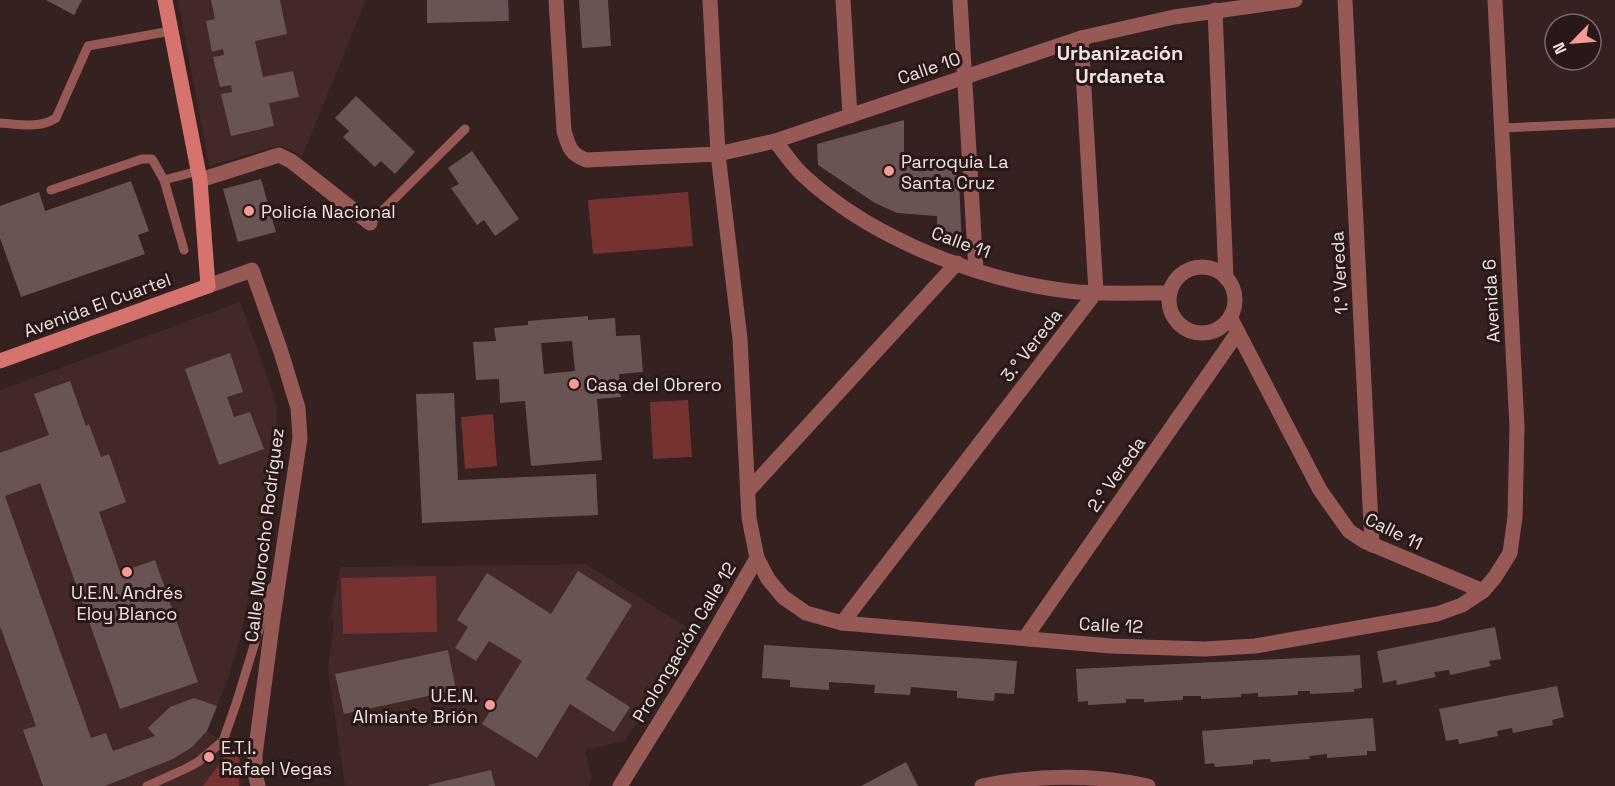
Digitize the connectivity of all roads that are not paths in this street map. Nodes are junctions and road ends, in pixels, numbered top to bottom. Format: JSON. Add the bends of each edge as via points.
{"nodes":[{"id":1,"x":165,"y":0,"type":"edge"},
{"id":2,"x":556,"y":0,"type":"edge"},
{"id":3,"x":710,"y":0,"type":"edge"},
{"id":4,"x":843,"y":0,"type":"edge"},
{"id":5,"x":960,"y":0,"type":"edge"},
{"id":6,"x":1295,"y":0,"type":"edge"},
{"id":7,"x":1345,"y":0,"type":"edge"},
{"id":8,"x":1495,"y":0,"type":"edge"},
{"id":9,"x":1215,"y":10,"type":"junction"},
{"id":10,"x":171,"y":31,"type":"junction"},
{"id":11,"x":1081,"y":38,"type":"junction"},
{"id":12,"x":965,"y":76,"type":"junction"},
{"id":13,"x":850,"y":116,"type":"junction"},
{"id":14,"x":0,"y":123,"type":"edge"},
{"id":15,"x":1615,"y":123,"type":"edge"},
{"id":16,"x":1502,"y":128,"type":"junction"},
{"id":17,"x":465,"y":129,"type":"dead end"},
{"id":18,"x":775,"y":141,"type":"junction"},
{"id":19,"x":718,"y":154,"type":"junction"},
{"id":20,"x":199,"y":175,"type":"junction"},
{"id":21,"x":164,"y":180,"type":"junction"},
{"id":22,"x":51,"y":190,"type":"dead end"},
{"id":23,"x":370,"y":223,"type":"joint"},
{"id":24,"x":184,"y":250,"type":"dead end"},
{"id":25,"x":957,"y":263,"type":"junction"},
{"id":26,"x":976,"y":270,"type":"junction"},
{"id":27,"x":1226,"y":278,"type":"junction"},
{"id":28,"x":208,"y":286,"type":"junction"},
{"id":29,"x":1096,"y":292,"type":"junction"},
{"id":30,"x":1170,"y":293,"type":"junction"},
{"id":31,"x":1230,"y":317,"type":"junction"},
{"id":32,"x":1238,"y":332,"type":"junction"},
{"id":33,"x":0,"y":361,"type":"edge"},
{"id":34,"x":748,"y":491,"type":"junction"},
{"id":35,"x":286,"y":542,"type":"junction"},
{"id":36,"x":1372,"y":545,"type":"junction"},
{"id":37,"x":757,"y":558,"type":"junction"},
{"id":38,"x":1482,"y":591,"type":"junction"},
{"id":39,"x":842,"y":623,"type":"junction"},
{"id":40,"x":1025,"y":639,"type":"junction"},
{"id":41,"x":147,"y":786,"type":"edge"},
{"id":42,"x":258,"y":786,"type":"edge"},
{"id":43,"x":620,"y":786,"type":"edge"},
{"id":44,"x":982,"y":786,"type":"edge"},
{"id":45,"x":1148,"y":786,"type":"edge"}],
"edges":[{"from":1,"to":10,"type":"main road"},
{"from":2,"to":19,"type":"street","name":"Calle 10","via":[[564,131],[576,156],[586,160]]},
{"from":3,"to":19,"type":"street","name":"Prolongación Calle 12"},
{"from":4,"to":13,"type":"street"},
{"from":5,"to":12,"type":"street"},
{"from":6,"to":9,"type":"street","name":"Calle 10"},
{"from":7,"to":36,"type":"street","name":"1.° Vereda"},
{"from":8,"to":16,"type":"street","name":"Avenida 6"},
{"from":9,"to":11,"type":"street","name":"Calle 10"},
{"from":9,"to":27,"type":"street"},
{"from":10,"to":14,"type":"lane","via":[[88,46],[56,117],[40,124]]},
{"from":10,"to":20,"type":"main road"},
{"from":11,"to":12,"type":"street","name":"Calle 10"},
{"from":11,"to":29,"type":"street"},
{"from":12,"to":13,"type":"street","name":"Calle 10"},
{"from":12,"to":26,"type":"street"},
{"from":13,"to":18,"type":"street","name":"Calle 10"},
{"from":15,"to":16,"type":"lane"},
{"from":16,"to":38,"type":"street","name":"Avenida 6","via":[[1517,427],[1515,517],[1510,553],[1496,578]]},
{"from":17,"to":23,"type":"lane"},
{"from":18,"to":19,"type":"street","name":"Calle 10"},
{"from":18,"to":25,"type":"street","name":"Calle 11","via":[[802,174],[847,211],[914,246]]},
{"from":19,"to":34,"type":"street","name":"Prolongación Calle 12","via":[[740,339]]},
{"from":20,"to":21,"type":"lane"},
{"from":20,"to":23,"type":"street","via":[[279,155]]},
{"from":20,"to":28,"type":"main road"},
{"from":21,"to":22,"type":"lane","via":[[156,163],[148,158]]},
{"from":21,"to":24,"type":"lane"},
{"from":25,"to":26,"type":"street","name":"Calle 11"},
{"from":25,"to":34,"type":"street"},
{"from":26,"to":29,"type":"street","name":"Calle 11","via":[[1022,283]]},
{"from":27,"to":30,"type":"street","via":[[1209,268],[1189,270],[1180,276]]},
{"from":27,"to":31,"type":"street","via":[[1235,297]]},
{"from":28,"to":33,"type":"main road","name":"Avenida El Cuartel"},
{"from":28,"to":35,"type":"street","name":"Calle Morocho Rodríguez","via":[[252,270],[281,352],[298,408],[300,438]]},
{"from":29,"to":30,"type":"street","name":"Calle 11"},
{"from":29,"to":39,"type":"street","name":"3.° Vereda"},
{"from":30,"to":31,"type":"street","via":[[1172,314],[1195,333],[1215,330]]},
{"from":31,"to":32,"type":"street","name":"Calle 11"},
{"from":32,"to":36,"type":"street","name":"Calle 11","via":[[1320,490],[1349,531]]},
{"from":32,"to":40,"type":"street","name":"2.° Vereda"},
{"from":34,"to":37,"type":"street","name":"Prolongación Calle 12"},
{"from":35,"to":41,"type":"lane","via":[[223,741],[198,762]]},
{"from":35,"to":42,"type":"street","name":"Calle Morocho Rodríguez","via":[[255,755]]},
{"from":36,"to":38,"type":"street","name":"Calle 11"},
{"from":37,"to":39,"type":"street","name":"Calle 12","via":[[783,597],[806,613]]},
{"from":37,"to":43,"type":"street","name":"Prolongación Calle 12"},
{"from":38,"to":40,"type":"street","name":"Calle 12","via":[[1462,605],[1437,614],[1255,646],[1205,649]]},
{"from":39,"to":40,"type":"street","name":"Calle 12"},
{"from":44,"to":45,"type":"street","via":[[1040,778],[1088,778]]}]}
